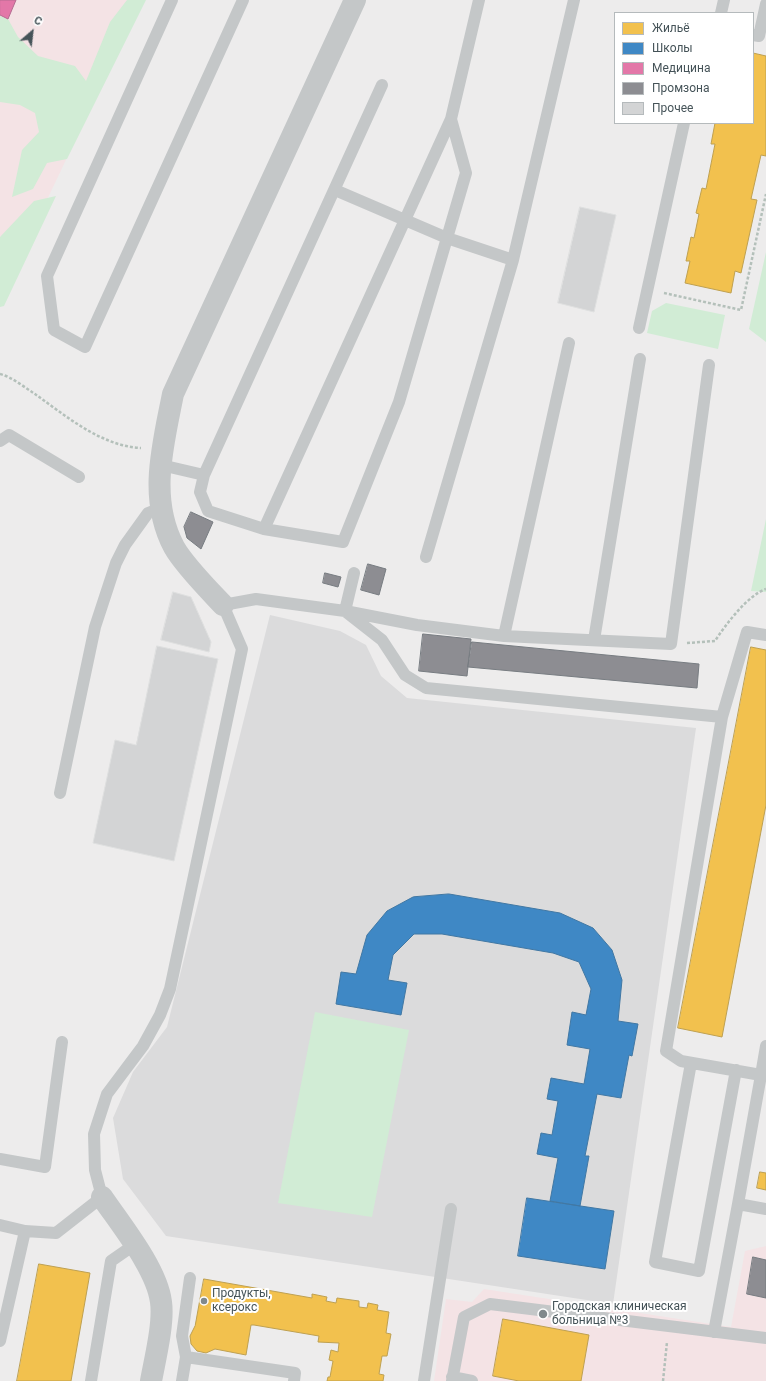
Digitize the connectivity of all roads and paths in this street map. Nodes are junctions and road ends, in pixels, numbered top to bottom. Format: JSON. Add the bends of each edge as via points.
{"nodes":[{"id":1,"x":172,"y":0,"type":"edge"},
{"id":2,"x":243,"y":0,"type":"edge"},
{"id":3,"x":355,"y":0,"type":"edge"},
{"id":4,"x":479,"y":0,"type":"edge"},
{"id":5,"x":574,"y":0,"type":"edge"},
{"id":6,"x":724,"y":0,"type":"edge"},
{"id":7,"x":766,"y":4,"type":"edge"},
{"id":8,"x":722,"y":12,"type":"edge"},
{"id":9,"x":759,"y":36,"type":"edge"},
{"id":10,"x":382,"y":85,"type":"dead end"},
{"id":11,"x":451,"y":119,"type":"junction"},
{"id":12,"x":684,"y":124,"type":"edge"},
{"id":13,"x":334,"y":190,"type":"junction"},
{"id":14,"x":766,"y":194,"type":"edge"},
{"id":15,"x":406,"y":220,"type":"junction"},
{"id":16,"x":447,"y":238,"type":"junction"},
{"id":17,"x":513,"y":260,"type":"junction"},
{"id":18,"x":648,"y":289,"type":"junction"},
{"id":19,"x":639,"y":328,"type":"dead end"},
{"id":20,"x":568,"y":343,"type":"dead end"},
{"id":21,"x":640,"y":359,"type":"dead end"},
{"id":22,"x":709,"y":365,"type":"dead end"},
{"id":23,"x":0,"y":374,"type":"edge"},
{"id":24,"x":0,"y":441,"type":"edge"},
{"id":25,"x":161,"y":457,"type":"junction"},
{"id":26,"x":204,"y":475,"type":"junction"},
{"id":27,"x":79,"y":476,"type":"dead end"},
{"id":28,"x":161,"y":508,"type":"junction"},
{"id":29,"x":264,"y":529,"type":"junction"},
{"id":30,"x":426,"y":557,"type":"dead end"},
{"id":31,"x":354,"y":573,"type":"dead end"},
{"id":32,"x":766,"y":589,"type":"edge"},
{"id":33,"x":223,"y":605,"type":"junction"},
{"id":34,"x":345,"y":611,"type":"junction"},
{"id":35,"x":766,"y":635,"type":"edge"},
{"id":36,"x":504,"y":636,"type":"junction"},
{"id":37,"x":594,"y":640,"type":"junction"},
{"id":38,"x":671,"y":644,"type":"junction"},
{"id":39,"x":722,"y":717,"type":"junction"},
{"id":40,"x":60,"y":793,"type":"dead end"},
{"id":41,"x":62,"y":1042,"type":"dead end"},
{"id":42,"x":766,"y":1046,"type":"edge"},
{"id":43,"x":691,"y":1062,"type":"junction"},
{"id":44,"x":736,"y":1070,"type":"junction"},
{"id":45,"x":761,"y":1075,"type":"junction"},
{"id":46,"x":0,"y":1160,"type":"edge"},
{"id":47,"x":102,"y":1197,"type":"junction"},
{"id":48,"x":738,"y":1204,"type":"junction"},
{"id":49,"x":451,"y":1209,"type":"dead end"},
{"id":50,"x":766,"y":1209,"type":"edge"},
{"id":51,"x":0,"y":1225,"type":"edge"},
{"id":52,"x":25,"y":1231,"type":"junction"},
{"id":53,"x":134,"y":1245,"type":"junction"},
{"id":54,"x":190,"y":1278,"type":"dead end"},
{"id":55,"x":668,"y":1326,"type":"junction"},
{"id":56,"x":714,"y":1332,"type":"junction"},
{"id":57,"x":766,"y":1338,"type":"edge"},
{"id":58,"x":0,"y":1341,"type":"edge"},
{"id":59,"x":186,"y":1357,"type":"junction"},
{"id":60,"x":452,"y":1379,"type":"edge"},
{"id":61,"x":91,"y":1381,"type":"edge"},
{"id":62,"x":151,"y":1381,"type":"edge"},
{"id":63,"x":182,"y":1381,"type":"edge"},
{"id":64,"x":294,"y":1381,"type":"edge"},
{"id":65,"x":424,"y":1381,"type":"edge"},
{"id":66,"x":472,"y":1381,"type":"edge"},
{"id":67,"x":663,"y":1381,"type":"edge"}],
"edges":[{"from":1,"to":2,"type":"lane","via":[[47,276],[54,330],[86,347]]},
{"from":3,"to":25,"type":"street","via":[[173,394]]},
{"from":4,"to":11,"type":"lane"},
{"from":5,"to":17,"type":"lane"},
{"from":6,"to":8,"type":"lane"},
{"from":7,"to":9,"type":"lane"},
{"from":10,"to":13,"type":"lane"},
{"from":11,"to":15,"type":"lane"},
{"from":11,"to":16,"type":"lane","via":[[466,173]]},
{"from":12,"to":18,"type":"lane"},
{"from":13,"to":15,"type":"lane"},
{"from":13,"to":26,"type":"lane"},
{"from":14,"to":18,"type":"path","via":[[741,310]]},
{"from":15,"to":16,"type":"lane"},
{"from":15,"to":29,"type":"lane"},
{"from":16,"to":17,"type":"lane"},
{"from":16,"to":29,"type":"lane","via":[[399,402],[343,542]]},
{"from":17,"to":30,"type":"lane"},
{"from":18,"to":19,"type":"lane"},
{"from":20,"to":36,"type":"lane"},
{"from":21,"to":37,"type":"lane"},
{"from":22,"to":38,"type":"lane"},
{"from":23,"to":25,"type":"path","via":[[19,383],[72,420],[107,440]]},
{"from":24,"to":27,"type":"lane","via":[[9,435]]},
{"from":25,"to":26,"type":"lane"},
{"from":25,"to":28,"type":"street"},
{"from":26,"to":29,"type":"lane","via":[[200,492],[208,511]]},
{"from":28,"to":33,"type":"street","via":[[162,520],[174,548]]},
{"from":28,"to":40,"type":"lane","via":[[148,513],[125,545],[116,563],[95,627]]},
{"from":31,"to":34,"type":"lane"},
{"from":32,"to":38,"type":"path","via":[[759,591],[726,624],[716,641]]},
{"from":33,"to":34,"type":"lane","via":[[256,599]]},
{"from":33,"to":47,"type":"lane","via":[[242,649],[170,989],[160,1015],[143,1046],[107,1094],[94,1134],[95,1170]]},
{"from":34,"to":36,"type":"lane","via":[[417,625]]},
{"from":34,"to":39,"type":"lane","via":[[382,640],[405,675],[426,688]]},
{"from":35,"to":39,"type":"lane","via":[[747,632]]},
{"from":36,"to":37,"type":"lane"},
{"from":37,"to":38,"type":"lane"},
{"from":39,"to":43,"type":"lane","via":[[666,1051],[681,1061]]},
{"from":41,"to":46,"type":"lane","via":[[45,1167]]},
{"from":42,"to":45,"type":"lane"},
{"from":43,"to":44,"type":"lane"},
{"from":43,"to":44,"type":"lane","via":[[655,1262],[699,1271]]},
{"from":44,"to":45,"type":"lane"},
{"from":45,"to":48,"type":"lane"},
{"from":47,"to":52,"type":"lane","via":[[56,1233]]},
{"from":47,"to":53,"type":"street"},
{"from":48,"to":50,"type":"lane"},
{"from":48,"to":56,"type":"lane"},
{"from":49,"to":65,"type":"lane"},
{"from":51,"to":52,"type":"lane"},
{"from":52,"to":58,"type":"lane"},
{"from":53,"to":61,"type":"lane","via":[[111,1261]]},
{"from":53,"to":62,"type":"street","via":[[152,1274],[161,1302],[160,1327]]},
{"from":54,"to":59,"type":"lane","via":[[182,1336]]},
{"from":55,"to":56,"type":"lane"},
{"from":55,"to":60,"type":"lane","via":[[490,1304],[464,1317]]},
{"from":55,"to":67,"type":"path"},
{"from":56,"to":57,"type":"lane"},
{"from":59,"to":63,"type":"lane"},
{"from":59,"to":64,"type":"lane","via":[[295,1374]]},
{"from":60,"to":66,"type":"lane"}]}
